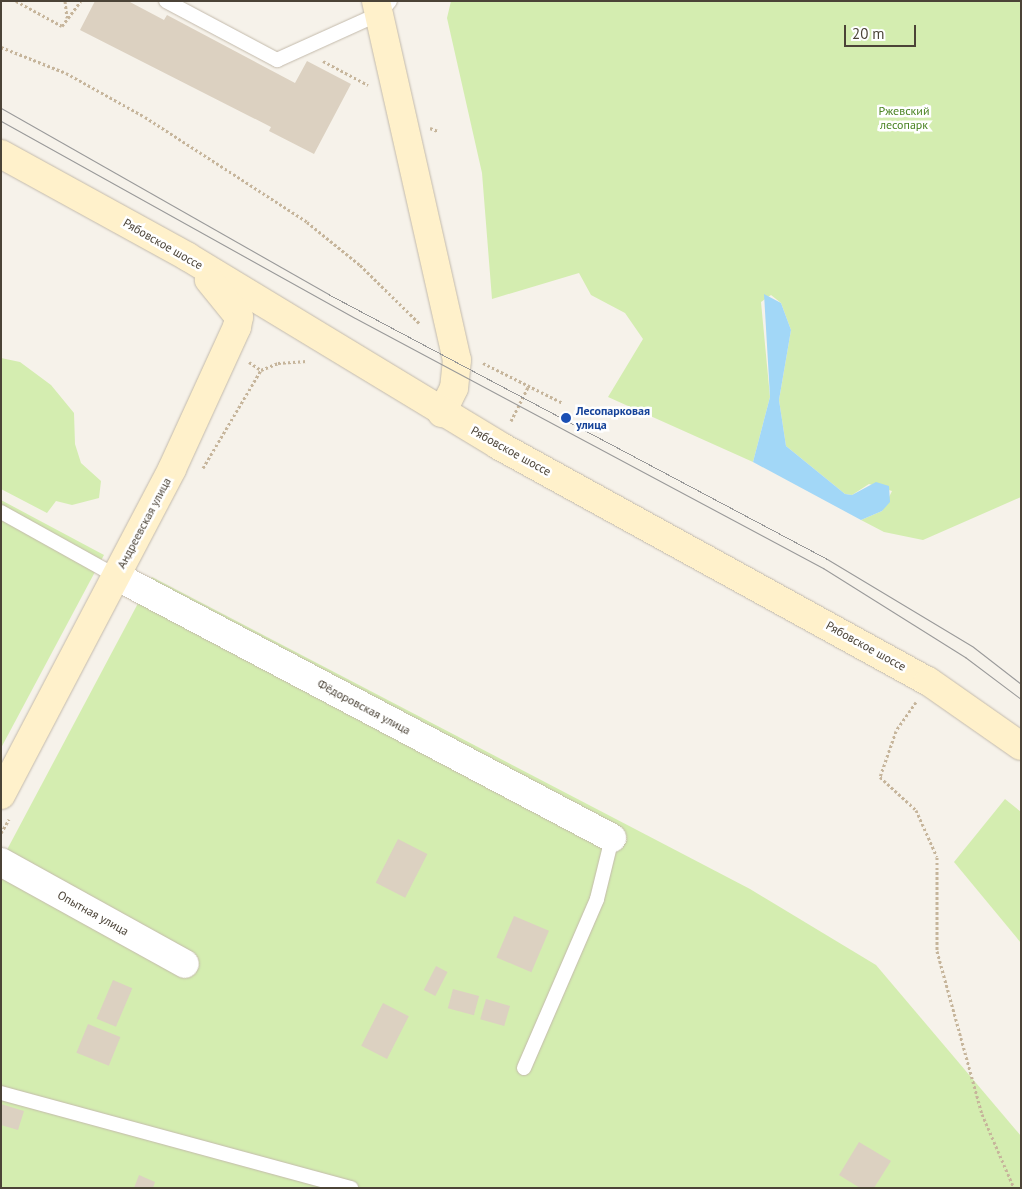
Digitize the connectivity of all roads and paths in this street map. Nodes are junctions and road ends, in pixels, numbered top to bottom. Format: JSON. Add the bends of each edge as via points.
{"nodes":[{"id":1,"x":16,"y":1,"type":"edge"},
{"id":2,"x":65,"y":1,"type":"edge"},
{"id":3,"x":82,"y":1,"type":"edge"},
{"id":4,"x":166,"y":1,"type":"edge"},
{"id":5,"x":382,"y":6,"type":"edge"},
{"id":6,"x":68,"y":18,"type":"junction"},
{"id":7,"x":1,"y":47,"type":"edge"},
{"id":8,"x":301,"y":49,"type":"junction"},
{"id":9,"x":377,"y":90,"type":"dead end"},
{"id":10,"x":1,"y":154,"type":"edge"},
{"id":11,"x":188,"y":257,"type":"junction"},
{"id":12,"x":419,"y":322,"type":"dead end"},
{"id":13,"x":478,"y":360,"type":"dead end"},
{"id":14,"x":529,"y":385,"type":"junction"},
{"id":15,"x":563,"y":403,"type":"dead end"},
{"id":16,"x":442,"y":413,"type":"junction"},
{"id":17,"x":512,"y":421,"type":"dead end"},
{"id":18,"x":1,"y":512,"type":"edge"},
{"id":19,"x":116,"y":576,"type":"junction"},
{"id":20,"x":928,"y":681,"type":"junction"},
{"id":21,"x":1020,"y":743,"type":"edge"},
{"id":22,"x":1,"y":795,"type":"edge"},
{"id":23,"x":612,"y":838,"type":"joint"},
{"id":24,"x":1,"y":862,"type":"edge"},
{"id":25,"x":185,"y":964,"type":"dead end"},
{"id":26,"x":524,"y":1068,"type":"dead end"},
{"id":27,"x":1,"y":1093,"type":"edge"},
{"id":28,"x":351,"y":1188,"type":"edge"},
{"id":29,"x":1014,"y":1188,"type":"edge"}],
"edges":[{"from":1,"to":6,"type":"path","via":[[62,26]]},
{"from":2,"to":6,"type":"path"},
{"from":3,"to":6,"type":"path"},
{"from":4,"to":8,"type":"lane","via":[[277,60]]},
{"from":5,"to":8,"type":"lane"},
{"from":5,"to":16,"type":"main road","via":[[457,360],[454,388]]},
{"from":7,"to":12,"type":"path","via":[[66,73],[145,117],[307,222],[360,265]]},
{"from":8,"to":9,"type":"path"},
{"from":10,"to":11,"type":"main road","name":"Рябовское шоссе"},
{"from":11,"to":16,"type":"main road","name":"Рябовское шоссе"},
{"from":11,"to":19,"type":"main road","name":"Андреевская улица","via":[[229,300],[239,317],[237,327],[172,469]]},
{"from":13,"to":14,"type":"path"},
{"from":14,"to":15,"type":"path"},
{"from":14,"to":17,"type":"path"},
{"from":16,"to":20,"type":"main road","name":"Рябовское шоссе"},
{"from":18,"to":19,"type":"lane"},
{"from":19,"to":22,"type":"main road","name":"Андреевская улица"},
{"from":19,"to":23,"type":"street","name":"Фёдоровская улица"},
{"from":20,"to":21,"type":"main road","name":"Рябовское шоссе"},
{"from":20,"to":29,"type":"path","via":[[896,731],[880,776],[916,810],[937,857],[937,951],[982,1114]]},
{"from":23,"to":26,"type":"lane","via":[[597,899]]},
{"from":24,"to":25,"type":"street","name":"Опытная улица"},
{"from":27,"to":28,"type":"lane"}]}
